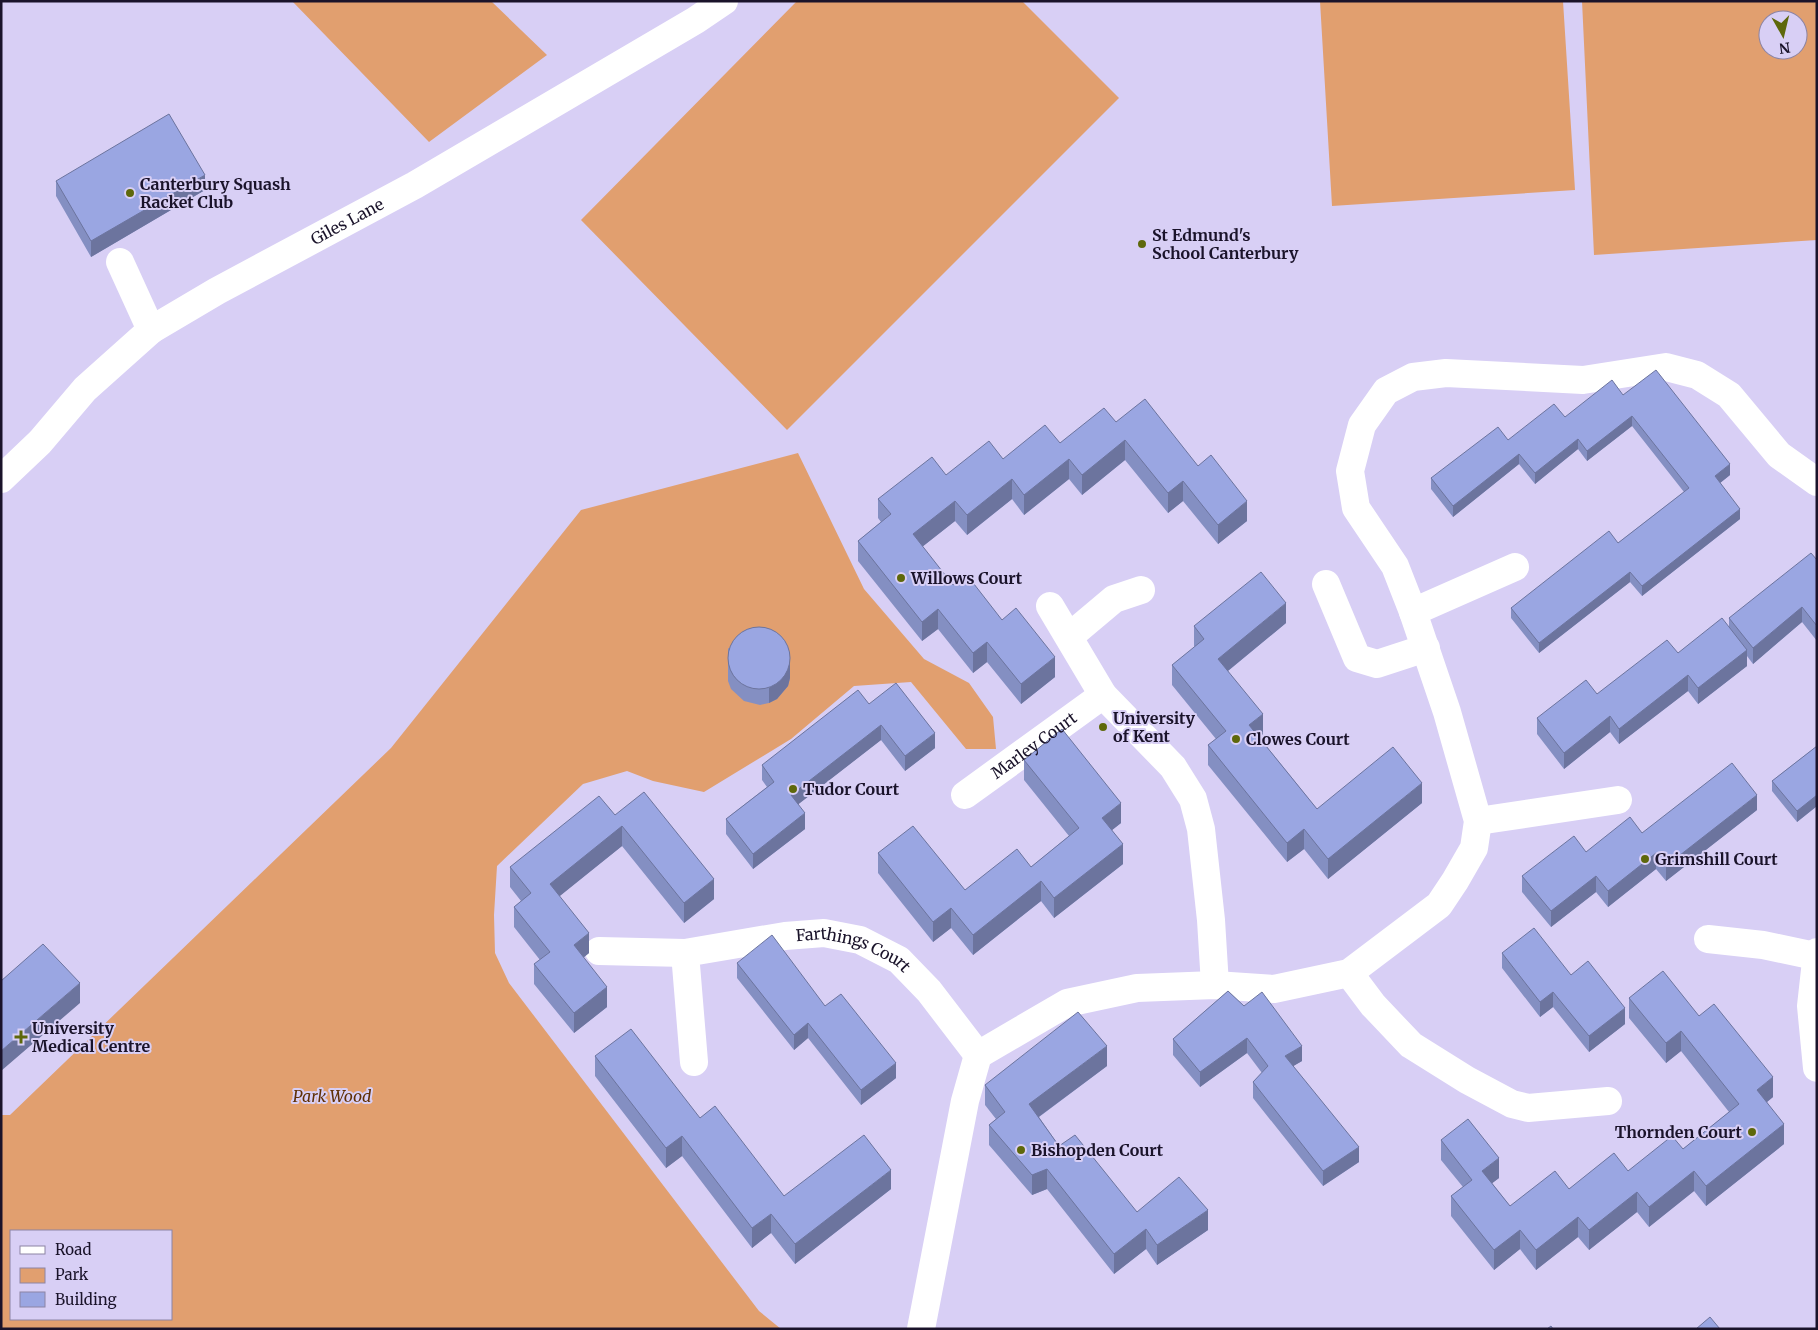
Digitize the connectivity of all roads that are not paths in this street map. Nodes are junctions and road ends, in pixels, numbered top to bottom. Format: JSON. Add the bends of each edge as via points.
{"nodes":[{"id":1,"x":724,"y":1,"type":"edge"},
{"id":2,"x":120,"y":262,"type":"dead end"},
{"id":3,"x":151,"y":330,"type":"junction"},
{"id":4,"x":1,"y":479,"type":"edge"},
{"id":5,"x":1817,"y":482,"type":"edge"},
{"id":6,"x":1515,"y":567,"type":"dead end"},
{"id":7,"x":1326,"y":584,"type":"dead end"},
{"id":8,"x":1140,"y":590,"type":"dead end"},
{"id":9,"x":1050,"y":606,"type":"dead end"},
{"id":10,"x":1413,"y":612,"type":"junction"},
{"id":11,"x":1070,"y":636,"type":"junction"},
{"id":12,"x":1426,"y":648,"type":"junction"},
{"id":13,"x":1102,"y":695,"type":"junction"},
{"id":14,"x":965,"y":795,"type":"dead end"},
{"id":15,"x":1618,"y":800,"type":"dead end"},
{"id":16,"x":1478,"y":822,"type":"junction"},
{"id":17,"x":1708,"y":939,"type":"dead end"},
{"id":18,"x":599,"y":951,"type":"dead end"},
{"id":19,"x":685,"y":953,"type":"junction"},
{"id":20,"x":1816,"y":954,"type":"edge"},
{"id":21,"x":1349,"y":973,"type":"junction"},
{"id":22,"x":1215,"y":986,"type":"junction"},
{"id":23,"x":978,"y":1056,"type":"junction"},
{"id":24,"x":694,"y":1062,"type":"dead end"},
{"id":25,"x":1817,"y":1068,"type":"edge"},
{"id":26,"x":1608,"y":1101,"type":"dead end"},
{"id":27,"x":921,"y":1329,"type":"edge"}],
"edges":[{"from":1,"to":3,"type":"street","name":"Giles Lane","via":[[415,185]]},
{"from":2,"to":3,"type":"street"},
{"from":3,"to":4,"type":"street","name":"Giles Lane","via":[[85,389],[40,442]]},
{"from":5,"to":10,"type":"street","via":[[1779,455],[1729,395],[1697,375],[1666,368],[1583,380],[1480,373],[1414,377],[1386,391],[1362,425],[1350,471],[1356,508],[1395,566]]},
{"from":6,"to":10,"type":"street"},
{"from":7,"to":12,"type":"street","via":[[1357,658],[1377,664]]},
{"from":8,"to":11,"type":"street","via":[[1114,599]]},
{"from":9,"to":11,"type":"street"},
{"from":10,"to":12,"type":"street"},
{"from":11,"to":13,"type":"street"},
{"from":12,"to":16,"type":"street","via":[[1448,712]]},
{"from":13,"to":14,"type":"street","name":"Marley Court"},
{"from":13,"to":22,"type":"street","via":[[1173,767],[1194,799],[1201,829],[1212,920]]},
{"from":15,"to":16,"type":"street"},
{"from":16,"to":21,"type":"street","via":[[1474,848],[1438,906]]},
{"from":17,"to":20,"type":"street","via":[[1763,944]]},
{"from":18,"to":19,"type":"street","name":"Farthings Court"},
{"from":19,"to":23,"type":"street","name":"Farthings Court","via":[[785,936],[824,933],[860,940],[899,960],[929,991]]},
{"from":19,"to":24,"type":"street"},
{"from":20,"to":25,"type":"street","via":[[1810,1006]]},
{"from":21,"to":22,"type":"street","via":[[1274,989]]},
{"from":21,"to":26,"type":"street","via":[[1411,1045],[1531,1118]]},
{"from":22,"to":23,"type":"street","via":[[1137,988],[1067,1003]]},
{"from":23,"to":27,"type":"street","via":[[965,1101]]}]}
